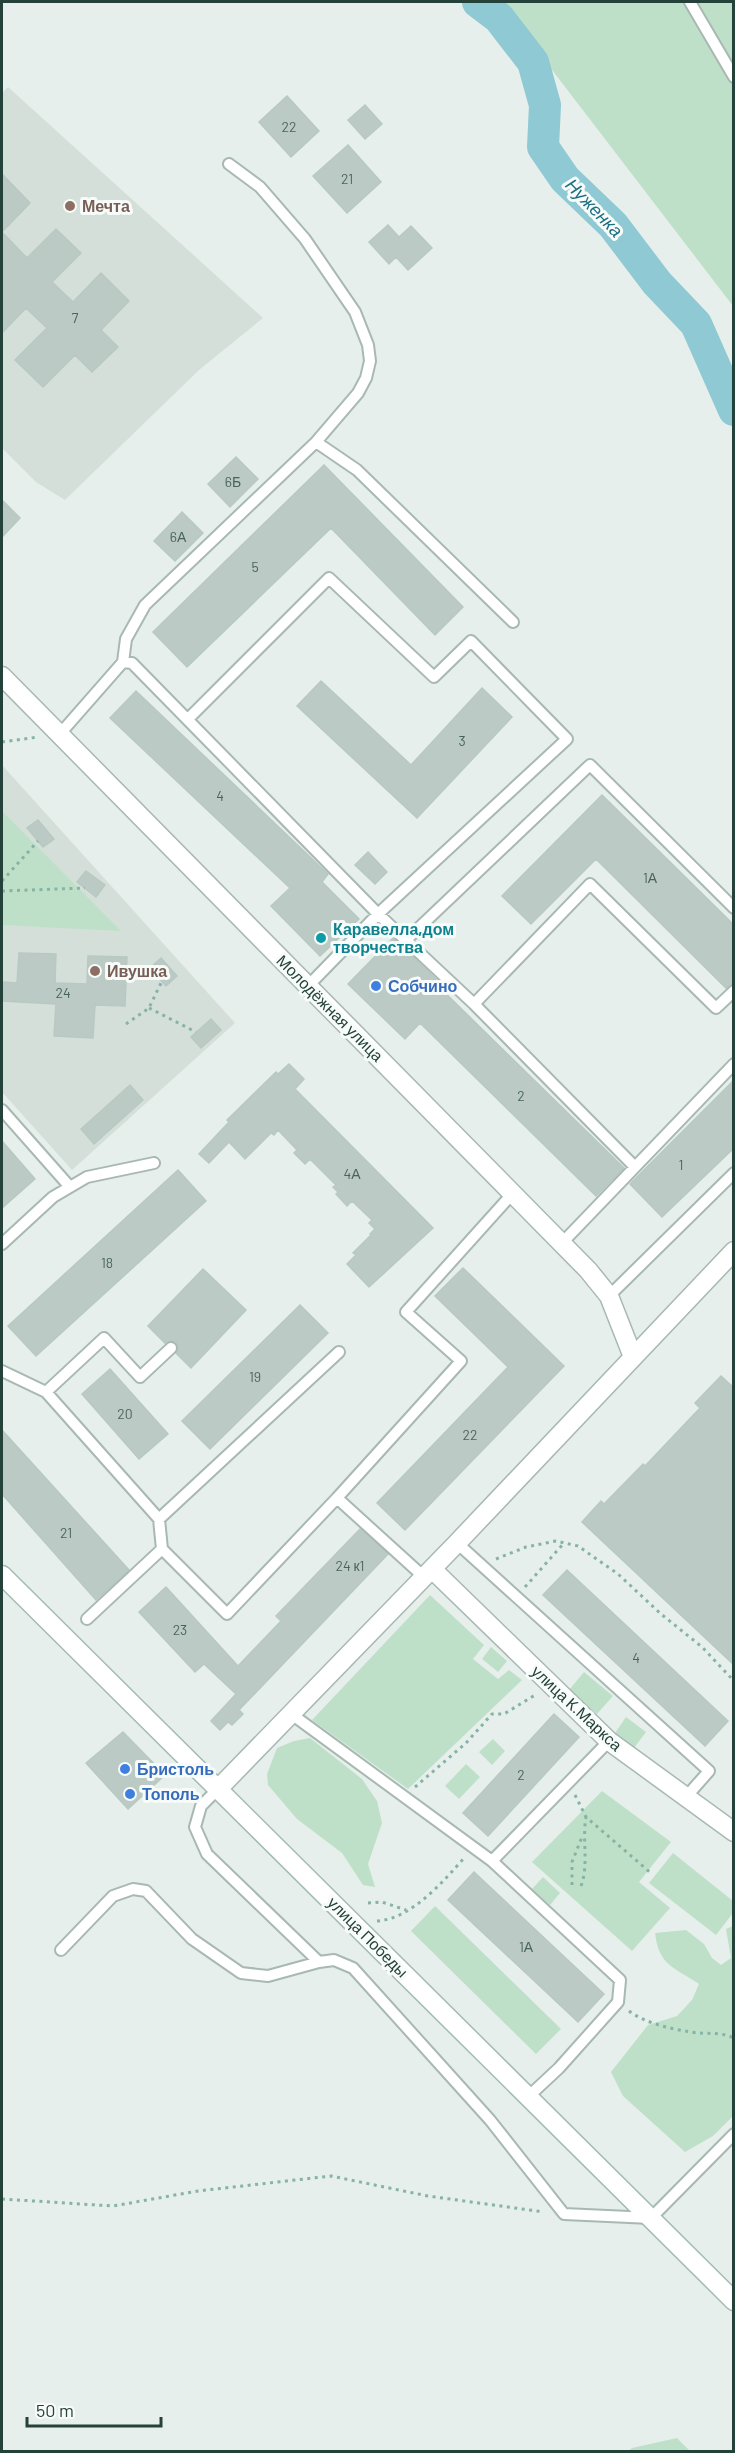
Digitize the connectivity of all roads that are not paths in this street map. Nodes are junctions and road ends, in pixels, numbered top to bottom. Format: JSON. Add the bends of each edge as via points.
{"nodes":[{"id":1,"x":690,"y":2,"type":"edge"},
{"id":2,"x":734,"y":77,"type":"edge"},
{"id":3,"x":229,"y":164,"type":"dead end"},
{"id":4,"x":316,"y":441,"type":"junction"},
{"id":5,"x":513,"y":622,"type":"dead end"},
{"id":6,"x":123,"y":662,"type":"junction"},
{"id":7,"x":2,"y":676,"type":"edge"},
{"id":8,"x":189,"y":718,"type":"junction"},
{"id":9,"x":59,"y":735,"type":"junction"},
{"id":10,"x":734,"y":908,"type":"edge"},
{"id":11,"x":378,"y":914,"type":"junction"},
{"id":12,"x":406,"y":940,"type":"junction"},
{"id":13,"x":309,"y":985,"type":"junction"},
{"id":14,"x":734,"y":991,"type":"edge"},
{"id":15,"x":474,"y":1004,"type":"junction"},
{"id":16,"x":734,"y":1064,"type":"edge"},
{"id":17,"x":2,"y":1110,"type":"edge"},
{"id":18,"x":154,"y":1163,"type":"dead end"},
{"id":19,"x":635,"y":1167,"type":"junction"},
{"id":20,"x":734,"y":1173,"type":"edge"},
{"id":21,"x":70,"y":1187,"type":"junction"},
{"id":22,"x":513,"y":1193,"type":"junction"},
{"id":23,"x":2,"y":1244,"type":"edge"},
{"id":24,"x":562,"y":1244,"type":"junction"},
{"id":25,"x":734,"y":1251,"type":"edge"},
{"id":26,"x":609,"y":1296,"type":"junction"},
{"id":27,"x":171,"y":1348,"type":"dead end"},
{"id":28,"x":339,"y":1352,"type":"dead end"},
{"id":29,"x":633,"y":1357,"type":"junction"},
{"id":30,"x":2,"y":1371,"type":"edge"},
{"id":31,"x":46,"y":1392,"type":"junction"},
{"id":32,"x":337,"y":1498,"type":"junction"},
{"id":33,"x":159,"y":1519,"type":"junction"},
{"id":34,"x":457,"y":1544,"type":"junction"},
{"id":35,"x":162,"y":1549,"type":"junction"},
{"id":36,"x":428,"y":1573,"type":"junction"},
{"id":37,"x":2,"y":1575,"type":"edge"},
{"id":38,"x":87,"y":1619,"type":"dead end"},
{"id":39,"x":290,"y":1713,"type":"junction"},
{"id":40,"x":609,"y":1741,"type":"junction"},
{"id":41,"x":218,"y":1789,"type":"junction"},
{"id":42,"x":686,"y":1797,"type":"junction"},
{"id":43,"x":734,"y":1832,"type":"edge"},
{"id":44,"x":492,"y":1861,"type":"junction"},
{"id":45,"x":61,"y":1950,"type":"dead end"},
{"id":46,"x":319,"y":1962,"type":"junction"},
{"id":47,"x":530,"y":2096,"type":"junction"},
{"id":48,"x":734,"y":2134,"type":"edge"},
{"id":49,"x":651,"y":2218,"type":"junction"},
{"id":50,"x":734,"y":2301,"type":"edge"}],
"edges":[{"from":1,"to":2,"type":"lane"},
{"from":3,"to":4,"type":"lane","via":[[260,187],[305,239],[355,312],[368,345],[366,378]]},
{"from":4,"to":5,"type":"lane","via":[[357,470]]},
{"from":4,"to":6,"type":"lane","via":[[145,605],[126,639]]},
{"from":6,"to":8,"type":"lane","via":[[132,663]]},
{"from":6,"to":9,"type":"lane"},
{"from":7,"to":9,"type":"street","name":"Молодёжная улица"},
{"from":8,"to":11,"type":"lane"},
{"from":8,"to":11,"type":"lane","via":[[329,578],[434,677],[471,641],[567,739]]},
{"from":9,"to":13,"type":"street","name":"Молодёжная улица"},
{"from":10,"to":12,"type":"lane","via":[[590,765]]},
{"from":11,"to":12,"type":"lane"},
{"from":11,"to":13,"type":"lane"},
{"from":12,"to":15,"type":"lane"},
{"from":13,"to":22,"type":"street","name":"Молодёжная улица"},
{"from":14,"to":15,"type":"lane","via":[[716,1008],[590,884]]},
{"from":15,"to":19,"type":"lane"},
{"from":16,"to":19,"type":"lane"},
{"from":17,"to":21,"type":"lane"},
{"from":18,"to":21,"type":"lane","via":[[87,1177]]},
{"from":19,"to":24,"type":"lane"},
{"from":20,"to":26,"type":"lane"},
{"from":21,"to":23,"type":"lane","via":[[53,1197]]},
{"from":22,"to":24,"type":"street","name":"Молодёжная улица"},
{"from":22,"to":32,"type":"lane","via":[[406,1312],[460,1361]]},
{"from":24,"to":26,"type":"street","name":"Молодёжная улица"},
{"from":25,"to":29,"type":"street"},
{"from":26,"to":29,"type":"street","name":"Молодёжная улица"},
{"from":27,"to":31,"type":"lane","via":[[140,1377],[104,1338]]},
{"from":28,"to":33,"type":"lane"},
{"from":29,"to":34,"type":"street"},
{"from":30,"to":31,"type":"lane"},
{"from":31,"to":33,"type":"lane"},
{"from":32,"to":35,"type":"lane","via":[[227,1614]]},
{"from":32,"to":36,"type":"lane"},
{"from":33,"to":35,"type":"lane"},
{"from":34,"to":36,"type":"street"},
{"from":34,"to":42,"type":"lane","via":[[709,1771]]},
{"from":35,"to":38,"type":"lane"},
{"from":36,"to":39,"type":"street"},
{"from":36,"to":40,"type":"street","name":"улица К.Маркса"},
{"from":37,"to":41,"type":"street","name":"улица Победы"},
{"from":39,"to":41,"type":"street"},
{"from":39,"to":44,"type":"lane"},
{"from":40,"to":42,"type":"street","name":"улица К.Маркса"},
{"from":40,"to":44,"type":"lane"},
{"from":41,"to":46,"type":"lane","via":[[201,1806],[195,1827],[207,1854]]},
{"from":41,"to":47,"type":"street","name":"улица Победы"},
{"from":42,"to":43,"type":"street","name":"улица К.Маркса"},
{"from":44,"to":47,"type":"lane","via":[[620,1980],[618,2002]]},
{"from":45,"to":46,"type":"lane","via":[[113,1896],[133,1889],[146,1891],[192,1939],[241,1973],[268,1977]]},
{"from":46,"to":49,"type":"lane","via":[[334,1960],[352,1968],[490,2120],[564,2214]]},
{"from":47,"to":49,"type":"street","name":"улица Победы"},
{"from":48,"to":49,"type":"lane"},
{"from":49,"to":50,"type":"street","name":"улица Победы"}]}
